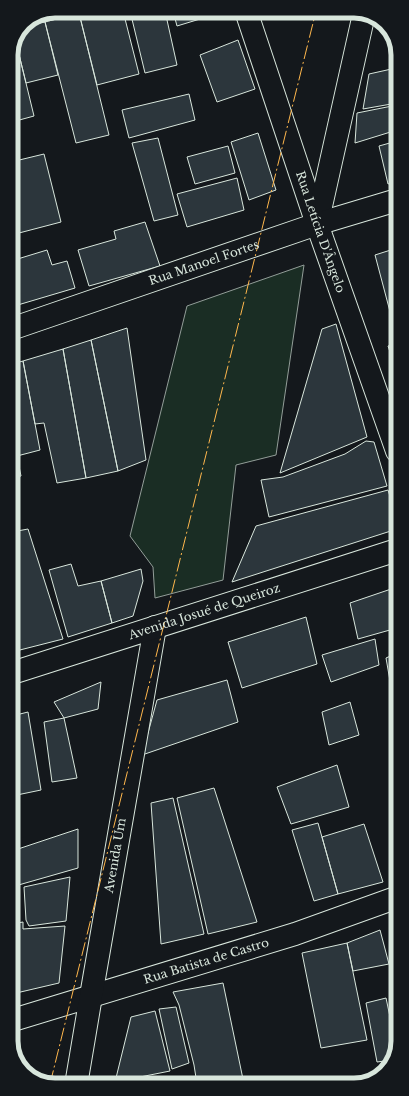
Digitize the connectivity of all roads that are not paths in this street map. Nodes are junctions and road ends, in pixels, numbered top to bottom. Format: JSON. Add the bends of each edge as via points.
{"nodes":[{"id":1,"x":248,"y":18,"type":"edge"},
{"id":2,"x":363,"y":20,"type":"edge"},
{"id":3,"x":391,"y":202,"type":"edge"},
{"id":4,"x":317,"y":224,"type":"junction"},
{"id":5,"x":18,"y":327,"type":"edge"},
{"id":6,"x":391,"y":434,"type":"edge"},
{"id":7,"x":391,"y":552,"type":"edge"},
{"id":8,"x":155,"y":627,"type":"junction"},
{"id":9,"x":18,"y":671,"type":"edge"},
{"id":10,"x":391,"y":900,"type":"edge"},
{"id":11,"x":90,"y":996,"type":"junction"},
{"id":12,"x":18,"y":1018,"type":"edge"},
{"id":13,"x":77,"y":1078,"type":"edge"}],
"edges":[{"from":1,"to":4,"type":"street","name":"Rua Letícia D'Ângelo"},
{"from":2,"to":4,"type":"street"},
{"from":3,"to":4,"type":"street","name":"Rua Manoel Fortes"},
{"from":4,"to":5,"type":"street","name":"Rua Manoel Fortes"},
{"from":4,"to":6,"type":"street","name":"Rua Letícia D'Ângelo"},
{"from":7,"to":8,"type":"street","name":"Avenida Josué de Queiroz"},
{"from":8,"to":9,"type":"street","name":"Avenida Josué de Queiroz"},
{"from":8,"to":11,"type":"street","name":"Avenida Um"},
{"from":10,"to":11,"type":"street","name":"Rua Batista de Castro","via":[[295,934]]},
{"from":11,"to":12,"type":"street","name":"Rua Batista de Castro"},
{"from":11,"to":13,"type":"street","name":"Avenida Um"}]}
